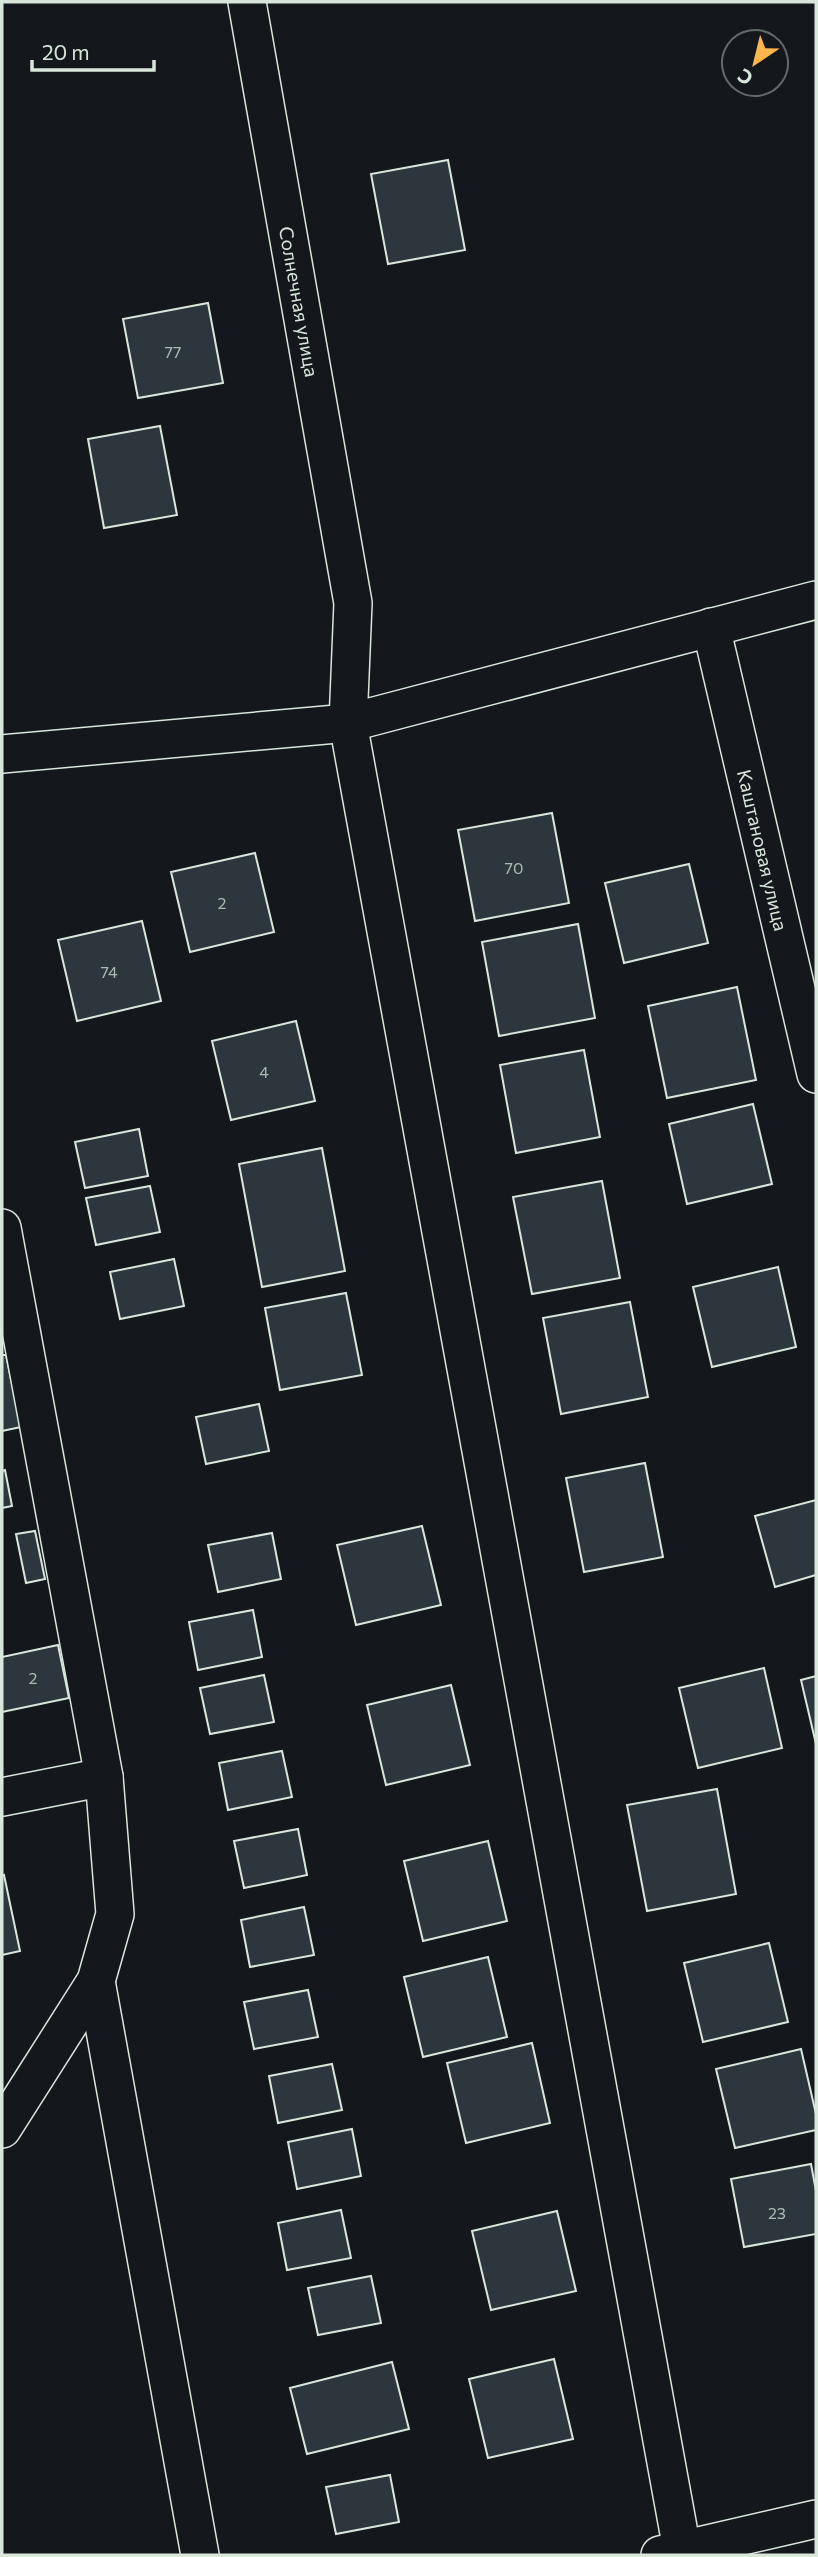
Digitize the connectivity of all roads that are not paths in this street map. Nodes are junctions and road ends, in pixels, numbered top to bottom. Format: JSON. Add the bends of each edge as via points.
{"nodes":[{"id":1,"x":247,"y":2,"type":"edge"},
{"id":2,"x":816,"y":600,"type":"edge"},
{"id":3,"x":711,"y":626,"type":"junction"},
{"id":4,"x":348,"y":723,"type":"junction"},
{"id":5,"x":2,"y":754,"type":"edge"},
{"id":6,"x":816,"y":1074,"type":"edge"},
{"id":7,"x":4,"y":1251,"type":"edge"},
{"id":8,"x":104,"y":1777,"type":"junction"},
{"id":9,"x":2,"y":1797,"type":"edge"},
{"id":10,"x":96,"y":1981,"type":"junction"},
{"id":11,"x":2,"y":2129,"type":"edge"},
{"id":12,"x":816,"y":2519,"type":"edge"},
{"id":13,"x":675,"y":2554,"type":"edge"},
{"id":14,"x":200,"y":2555,"type":"edge"}],
"edges":[{"from":1,"to":4,"type":"street","name":"Солнечная улица","via":[[353,603]]},
{"from":2,"to":3,"type":"street"},
{"from":3,"to":4,"type":"street"},
{"from":3,"to":6,"type":"street","name":"Каштановая улица"},
{"from":4,"to":5,"type":"street"},
{"from":4,"to":13,"type":"street","name":"Солнечная улица"},
{"from":7,"to":8,"type":"street"},
{"from":8,"to":9,"type":"street"},
{"from":8,"to":10,"type":"street","via":[[115,1914]]},
{"from":10,"to":11,"type":"street"},
{"from":10,"to":14,"type":"street"},
{"from":12,"to":13,"type":"street"}]}
